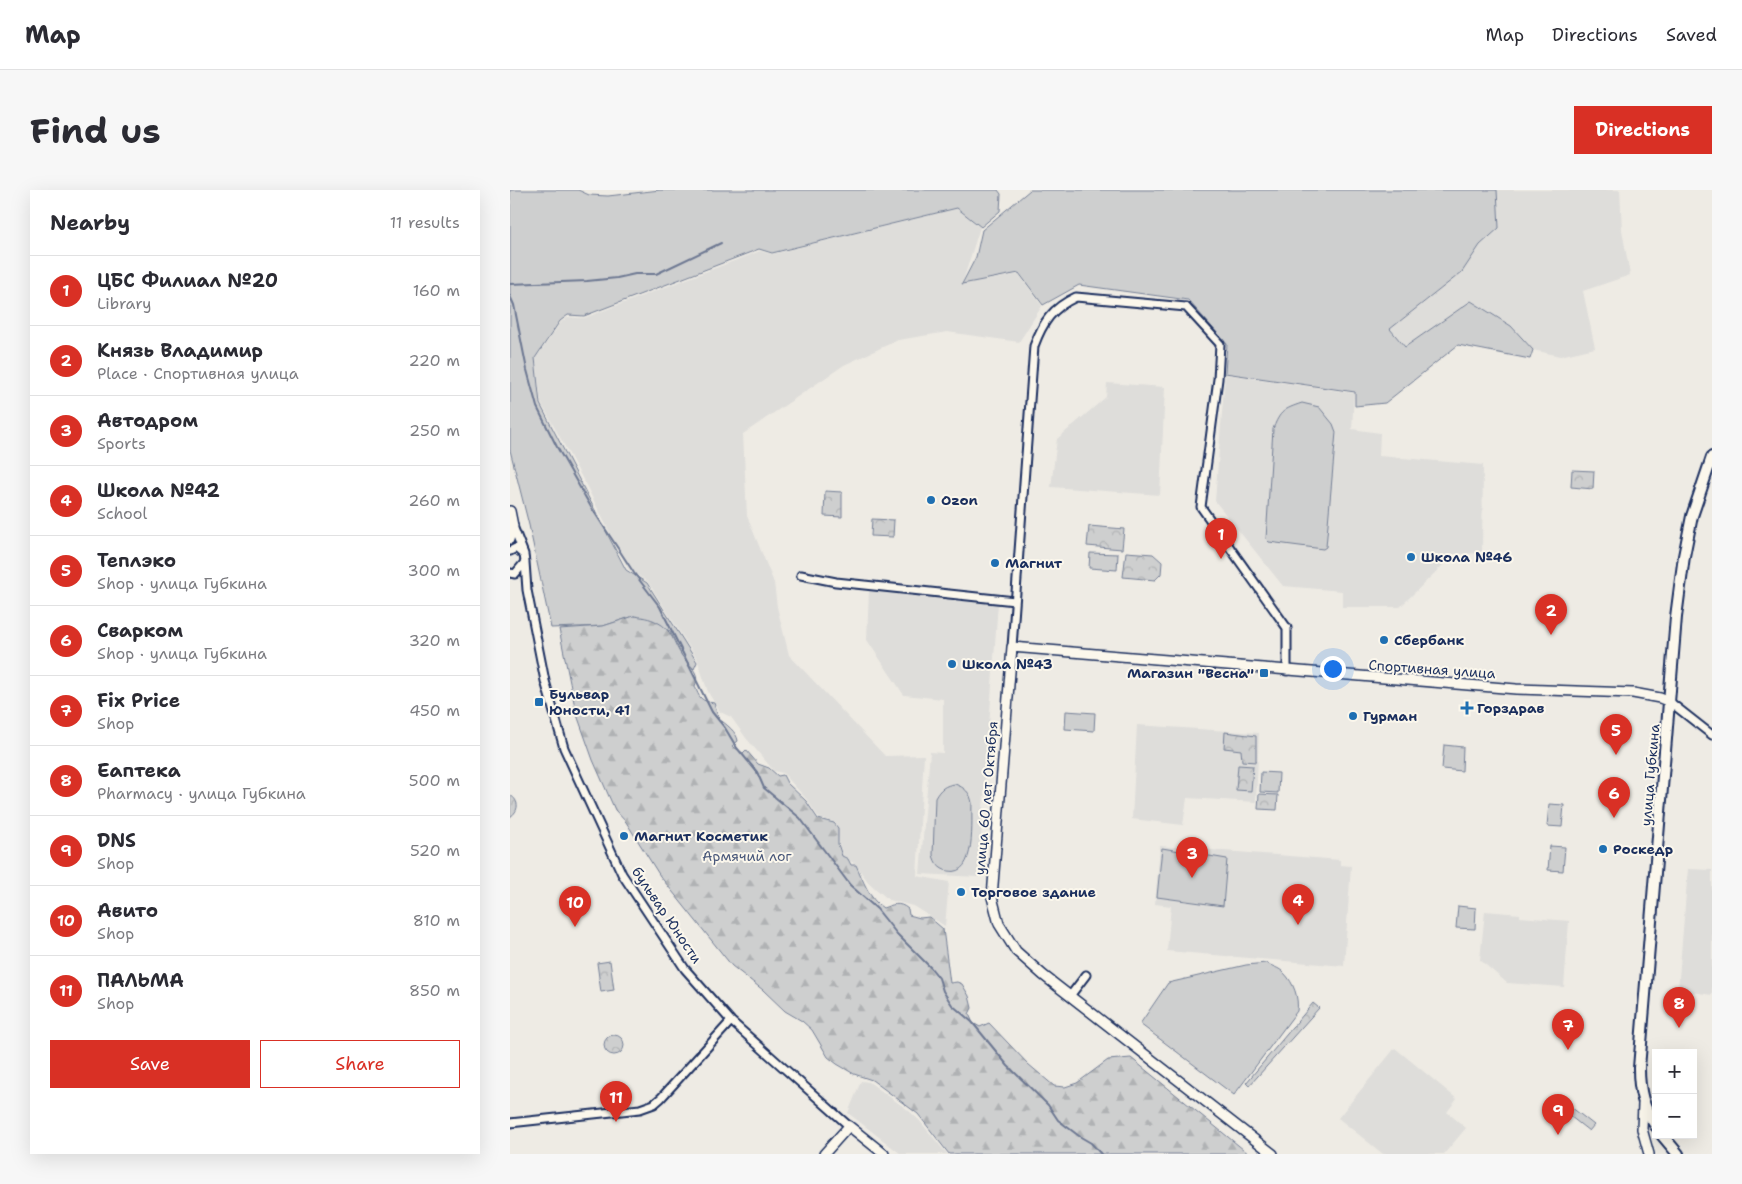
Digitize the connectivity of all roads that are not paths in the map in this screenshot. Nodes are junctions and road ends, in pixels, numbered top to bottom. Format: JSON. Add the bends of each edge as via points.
{"nodes":[{"id":1,"x":1712,"y":457,"type":"edge"},
{"id":2,"x":511,"y":518,"type":"edge"},
{"id":3,"x":510,"y":540,"type":"edge"},
{"id":4,"x":510,"y":551,"type":"edge"},
{"id":5,"x":525,"y":558,"type":"junction"},
{"id":6,"x":512,"y":574,"type":"edge"},
{"id":7,"x":801,"y":574,"type":"dead end"},
{"id":8,"x":527,"y":590,"type":"junction"},
{"id":9,"x":1015,"y":601,"type":"junction"},
{"id":10,"x":1012,"y":648,"type":"junction"},
{"id":11,"x":1287,"y":671,"type":"junction"},
{"id":12,"x":1670,"y":702,"type":"junction"},
{"id":13,"x":1712,"y":735,"type":"edge"},
{"id":14,"x":1086,"y":975,"type":"dead end"},
{"id":15,"x":1070,"y":996,"type":"junction"},
{"id":16,"x":731,"y":1021,"type":"junction"},
{"id":17,"x":1643,"y":1104,"type":"junction"},
{"id":18,"x":1652,"y":1119,"type":"edge"},
{"id":19,"x":510,"y":1123,"type":"edge"},
{"id":20,"x":849,"y":1126,"type":"junction"},
{"id":21,"x":1665,"y":1139,"type":"edge"},
{"id":22,"x":824,"y":1154,"type":"edge"},
{"id":23,"x":884,"y":1154,"type":"edge"},
{"id":24,"x":1273,"y":1154,"type":"edge"},
{"id":25,"x":1649,"y":1154,"type":"edge"},
{"id":26,"x":1678,"y":1154,"type":"edge"}],
"edges":[{"from":1,"to":12,"type":"main road","name":"улица Губкина","via":[[1692,516],[1684,556]]},
{"from":2,"to":3,"type":"street"},
{"from":2,"to":5,"type":"street","name":"бульвар Юности"},
{"from":4,"to":5,"type":"street","via":[[516,548]]},
{"from":5,"to":6,"type":"street"},
{"from":5,"to":8,"type":"street","name":"бульвар Юности"},
{"from":6,"to":8,"type":"street"},
{"from":7,"to":9,"type":"street","via":[[836,582]]},
{"from":8,"to":16,"type":"street","name":"бульвар Юности","via":[[545,681],[564,748],[622,874],[685,969]]},
{"from":9,"to":10,"type":"street","name":"улица 60 лет Октября"},
{"from":9,"to":11,"type":"street","name":"улица 60 лет Октября","via":[[1034,346],[1042,326],[1055,310],[1076,297],[1186,307],[1220,344],[1201,507],[1286,628]]},
{"from":10,"to":11,"type":"street","name":"Спортивная улица"},
{"from":10,"to":15,"type":"street","name":"улица 60 лет Октября","via":[[992,897],[999,924],[1016,951]]},
{"from":11,"to":12,"type":"street","name":"Спортивная улица","via":[[1516,689],[1633,693]]},
{"from":12,"to":13,"type":"street"},
{"from":12,"to":17,"type":"main road","name":"улица Губкина","via":[[1639,1068]]},
{"from":14,"to":15,"type":"street"},
{"from":15,"to":24,"type":"street","name":"улица 60 лет Октября"},
{"from":16,"to":19,"type":"street","via":[[661,1098],[647,1107]]},
{"from":16,"to":20,"type":"street","name":"бульвар Юности"},
{"from":17,"to":18,"type":"main road","name":"улица Губкина"},
{"from":17,"to":25,"type":"street","via":[[1642,1129]]},
{"from":20,"to":22,"type":"street"},
{"from":20,"to":23,"type":"street","name":"бульвар Юности"},
{"from":21,"to":26,"type":"main road"}]}
